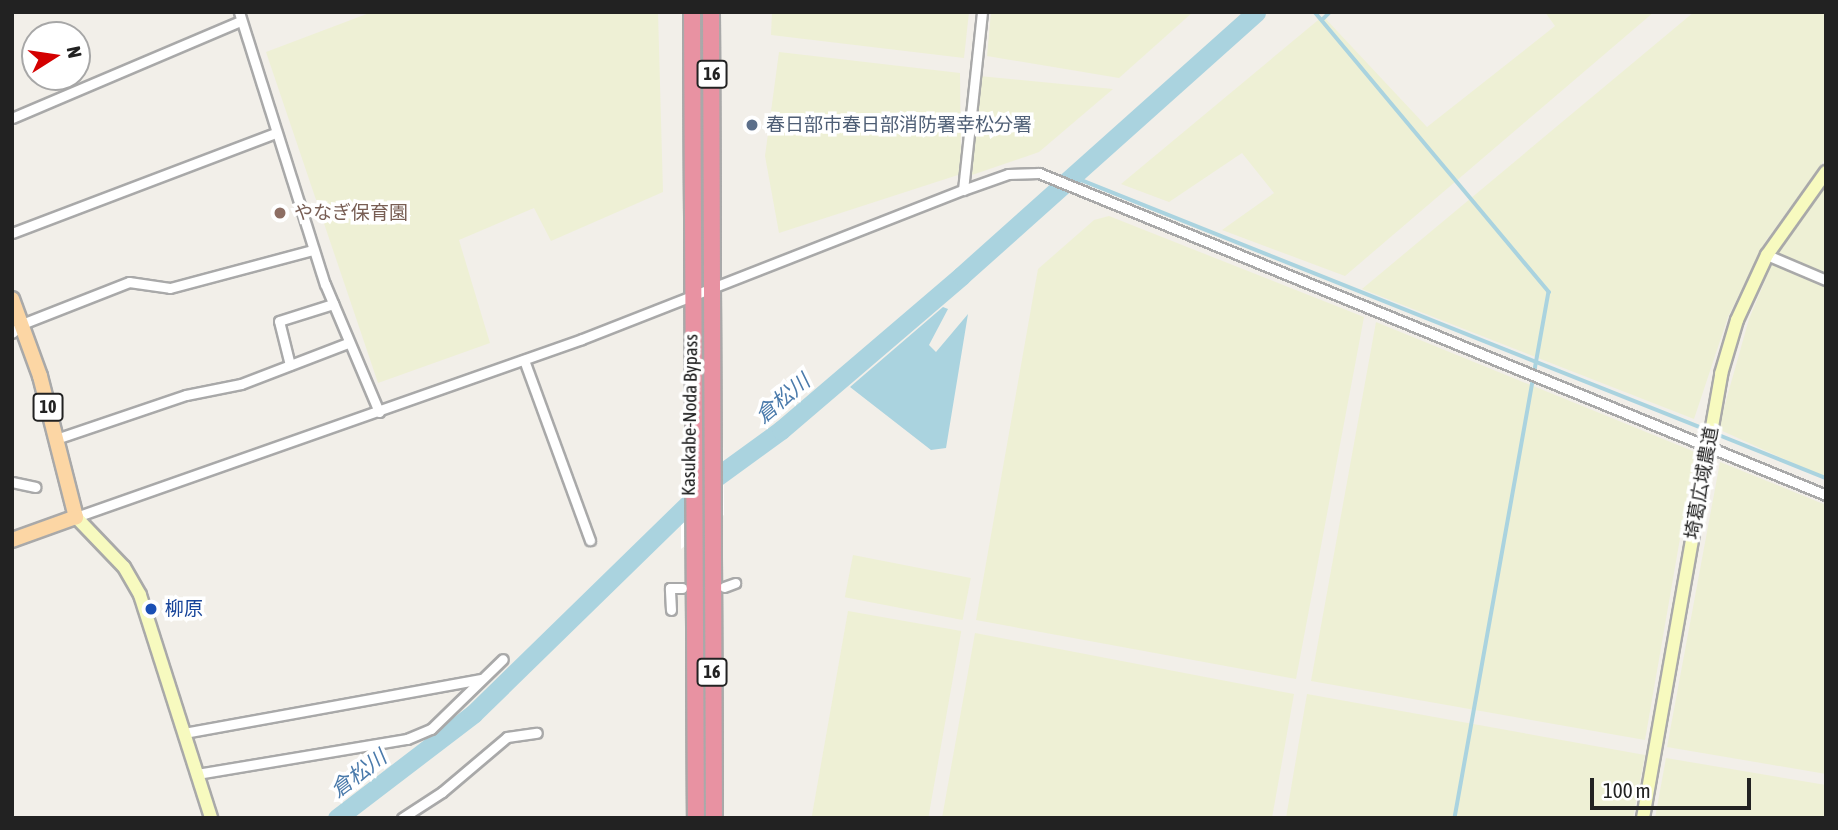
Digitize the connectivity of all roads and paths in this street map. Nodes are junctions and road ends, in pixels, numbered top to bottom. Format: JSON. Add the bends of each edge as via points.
{"nodes":[{"id":1,"x":692,"y":12,"type":"edge"},
{"id":2,"x":711,"y":12,"type":"edge"},
{"id":3,"x":982,"y":12,"type":"edge"},
{"id":4,"x":240,"y":17,"type":"edge"},
{"id":5,"x":12,"y":118,"type":"edge"},
{"id":6,"x":275,"y":133,"type":"junction"},
{"id":7,"x":1826,"y":172,"type":"edge"},
{"id":8,"x":962,"y":190,"type":"junction"},
{"id":9,"x":12,"y":233,"type":"edge"},
{"id":10,"x":313,"y":250,"type":"junction"},
{"id":11,"x":1767,"y":255,"type":"junction"},
{"id":12,"x":1826,"y":280,"type":"edge"},
{"id":13,"x":713,"y":288,"type":"junction"},
{"id":14,"x":694,"y":295,"type":"junction"},
{"id":15,"x":12,"y":299,"type":"edge"},
{"id":16,"x":333,"y":304,"type":"junction"},
{"id":17,"x":17,"y":329,"type":"edge"},
{"id":18,"x":348,"y":342,"type":"junction"},
{"id":19,"x":524,"y":360,"type":"junction"},
{"id":20,"x":290,"y":365,"type":"junction"},
{"id":21,"x":379,"y":412,"type":"junction"},
{"id":22,"x":56,"y":439,"type":"junction"},
{"id":23,"x":1708,"y":446,"type":"junction"},
{"id":24,"x":12,"y":482,"type":"edge"},
{"id":25,"x":35,"y":487,"type":"dead end"},
{"id":26,"x":1826,"y":495,"type":"edge"},
{"id":27,"x":76,"y":517,"type":"junction"},
{"id":28,"x":12,"y":540,"type":"edge"},
{"id":29,"x":590,"y":540,"type":"dead end"},
{"id":30,"x":735,"y":583,"type":"dead end"},
{"id":31,"x":724,"y":587,"type":"dead end"},
{"id":32,"x":682,"y":588,"type":"dead end"},
{"id":33,"x":670,"y":610,"type":"dead end"},
{"id":34,"x":503,"y":659,"type":"dead end"},
{"id":35,"x":482,"y":678,"type":"junction"},
{"id":36,"x":184,"y":733,"type":"junction"},
{"id":37,"x":537,"y":733,"type":"dead end"},
{"id":38,"x":197,"y":774,"type":"junction"},
{"id":39,"x":211,"y":818,"type":"edge"},
{"id":40,"x":402,"y":818,"type":"edge"},
{"id":41,"x":696,"y":818,"type":"edge"},
{"id":42,"x":714,"y":818,"type":"edge"},
{"id":43,"x":1643,"y":818,"type":"edge"}],
"edges":[{"from":1,"to":14,"type":"highway","name":"Kasukabe-Noda Bypass","number":"16"},
{"from":2,"to":13,"type":"highway","name":"Kasukabe-Noda Bypass","number":"16"},
{"from":3,"to":8,"type":"street"},
{"from":4,"to":5,"type":"street"},
{"from":4,"to":6,"type":"street"},
{"from":6,"to":9,"type":"street"},
{"from":6,"to":10,"type":"street"},
{"from":7,"to":11,"type":"street","name":"埼葛広域農道"},
{"from":8,"to":13,"type":"street"},
{"from":8,"to":23,"type":"street","via":[[1008,174],[1039,173]]},
{"from":10,"to":16,"type":"street"},
{"from":10,"to":17,"type":"street","via":[[170,288],[129,282]]},
{"from":11,"to":12,"type":"street"},
{"from":11,"to":23,"type":"street","name":"埼葛広域農道","via":[[1737,320]]},
{"from":13,"to":14,"type":"street"},
{"from":13,"to":42,"type":"highway","name":"Kasukabe-Noda Bypass","number":"16"},
{"from":14,"to":19,"type":"street"},
{"from":14,"to":41,"type":"highway","name":"Kasukabe-Noda Bypass","number":"16"},
{"from":15,"to":17,"type":"main road","number":"10"},
{"from":16,"to":18,"type":"street"},
{"from":16,"to":20,"type":"street","via":[[279,321]]},
{"from":17,"to":22,"type":"main road","number":"10"},
{"from":18,"to":20,"type":"street"},
{"from":18,"to":21,"type":"street"},
{"from":19,"to":21,"type":"street"},
{"from":19,"to":29,"type":"street"},
{"from":20,"to":22,"type":"street"},
{"from":21,"to":27,"type":"street"},
{"from":22,"to":27,"type":"main road","number":"10"},
{"from":23,"to":26,"type":"street"},
{"from":23,"to":43,"type":"street","name":"埼葛広域農道"},
{"from":24,"to":25,"type":"street"},
{"from":27,"to":28,"type":"main road"},
{"from":27,"to":36,"type":"street","via":[[136,587]]},
{"from":30,"to":31,"type":"street"},
{"from":32,"to":33,"type":"street","via":[[670,588]]},
{"from":34,"to":35,"type":"street"},
{"from":35,"to":36,"type":"street"},
{"from":35,"to":38,"type":"street","via":[[430,729],[407,739]]},
{"from":36,"to":38,"type":"street"},
{"from":37,"to":40,"type":"street","via":[[507,737],[442,792]]},
{"from":38,"to":39,"type":"street"}]}
